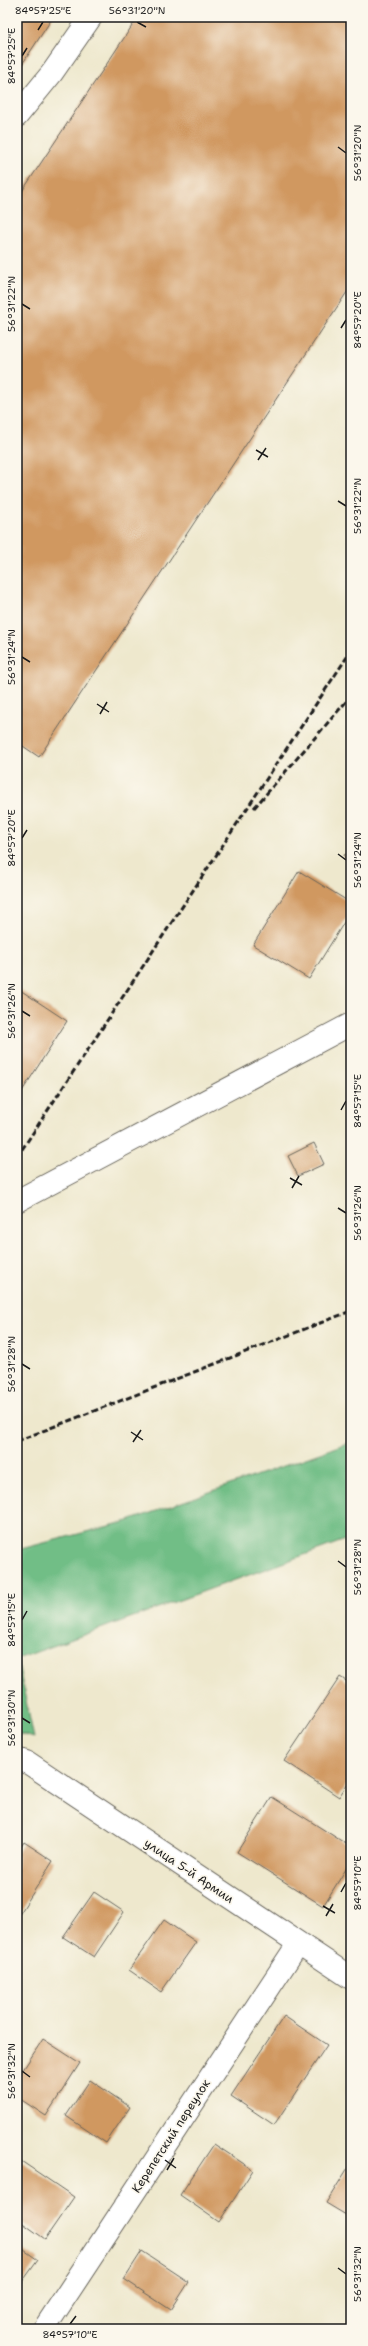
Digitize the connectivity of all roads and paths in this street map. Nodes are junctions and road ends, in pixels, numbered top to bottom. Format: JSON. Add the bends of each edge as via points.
{"nodes":[{"id":1,"x":91,"y":17,"type":"edge"},
{"id":2,"x":17,"y":116,"type":"edge"},
{"id":3,"x":351,"y":1024,"type":"edge"},
{"id":4,"x":17,"y":1201,"type":"edge"},
{"id":5,"x":20,"y":1766,"type":"edge"},
{"id":6,"x":298,"y":1944,"type":"junction"},
{"id":7,"x":351,"y":1978,"type":"edge"},
{"id":8,"x":44,"y":2329,"type":"edge"}],
"edges":[{"from":1,"to":2,"type":"street"},
{"from":3,"to":4,"type":"street"},
{"from":5,"to":6,"type":"street","name":"улица 5-й Армии"},
{"from":6,"to":7,"type":"street","name":"улица 5-й Армии"},
{"from":6,"to":8,"type":"street","name":"Керепетский переулок"}]}
